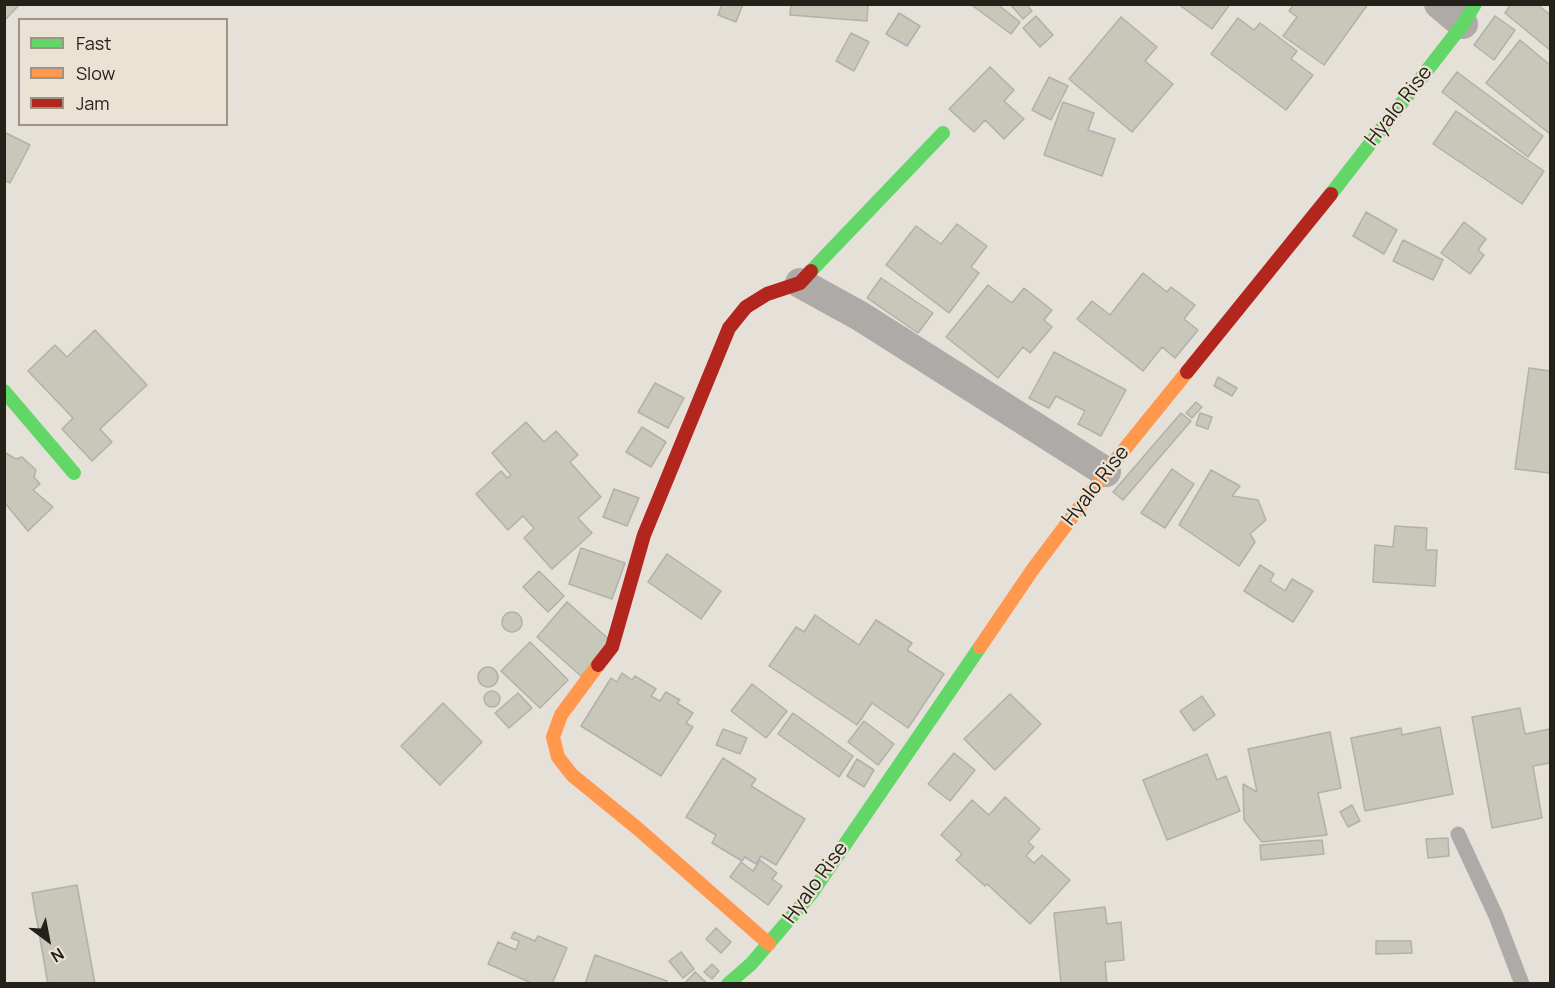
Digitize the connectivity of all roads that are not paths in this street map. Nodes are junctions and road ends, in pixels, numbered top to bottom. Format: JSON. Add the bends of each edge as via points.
{"nodes":[{"id":1,"x":1439,"y":4,"type":"edge"},
{"id":2,"x":1469,"y":14,"type":"edge"},
{"id":3,"x":943,"y":134,"type":"dead end"},
{"id":4,"x":800,"y":283,"type":"junction"},
{"id":5,"x":4,"y":391,"type":"edge"},
{"id":6,"x":1106,"y":472,"type":"junction"},
{"id":7,"x":74,"y":473,"type":"dead end"},
{"id":8,"x":1458,"y":834,"type":"dead end"},
{"id":9,"x":769,"y":944,"type":"junction"},
{"id":10,"x":728,"y":984,"type":"edge"},
{"id":11,"x":1522,"y":984,"type":"edge"}],
"edges":[{"from":1,"to":2,"type":"street","name":"Hyalo Rise"},
{"from":2,"to":6,"type":"street","name":"Hyalo Rise","via":[[1280,259]]},
{"from":3,"to":4,"type":"street"},
{"from":4,"to":6,"type":"street","via":[[860,316]]},
{"from":4,"to":9,"type":"street","via":[[767,294],[746,307],[729,328],[644,535],[612,647],[561,715],[554,737],[558,758],[572,776],[638,828]]},
{"from":5,"to":7,"type":"street"},
{"from":6,"to":9,"type":"street","name":"Hyalo Rise","via":[[1034,569],[811,894]]},
{"from":8,"to":11,"type":"lane"},
{"from":9,"to":10,"type":"street","name":"Hyalo Rise"}]}
